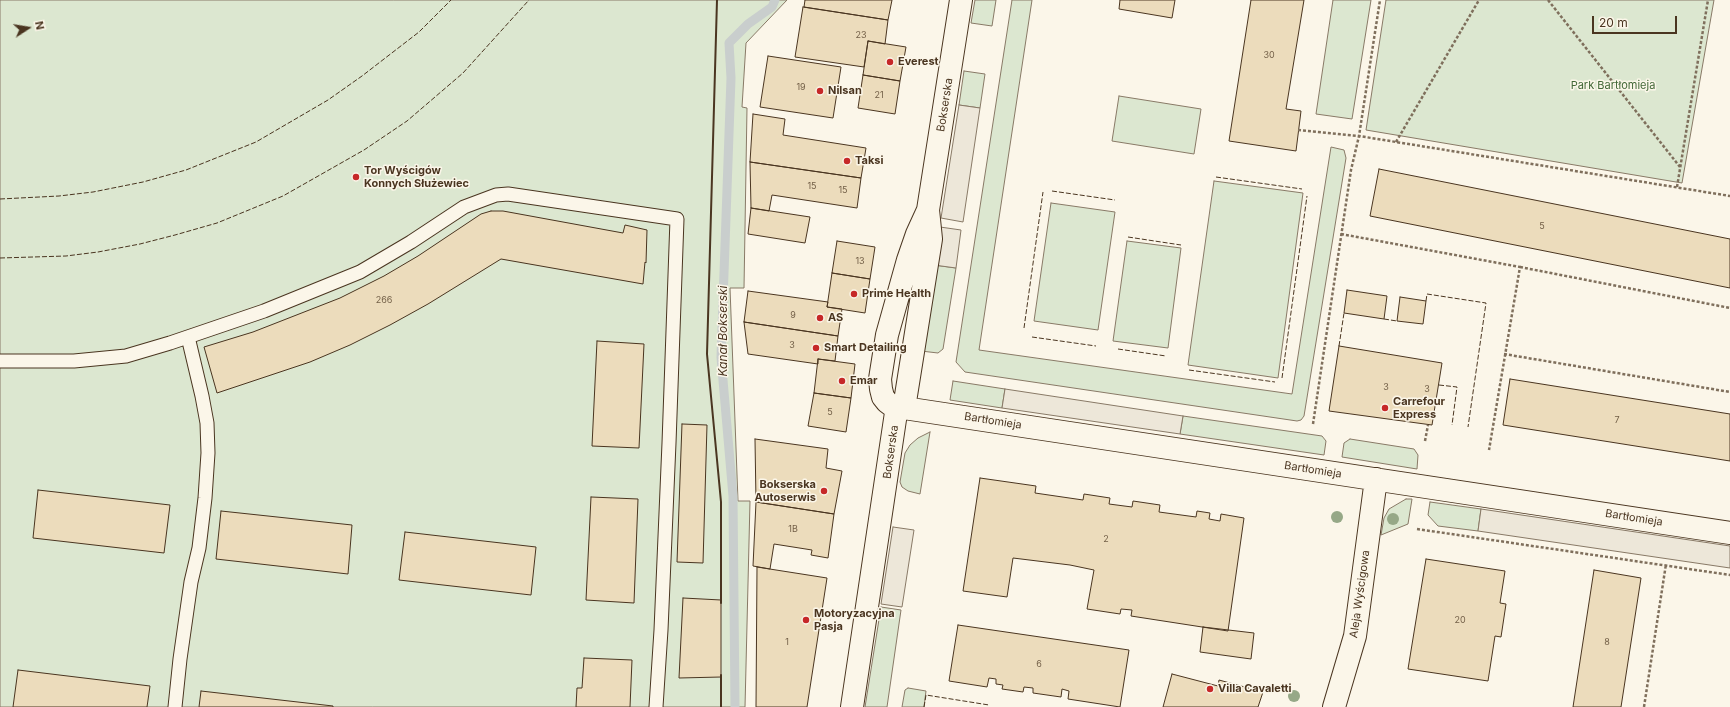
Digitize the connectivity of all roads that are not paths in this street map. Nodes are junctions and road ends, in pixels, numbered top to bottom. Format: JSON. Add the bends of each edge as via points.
{"nodes":[{"id":1,"x":961,"y":0,"type":"edge"},
{"id":2,"x":928,"y":210,"type":"junction"},
{"id":3,"x":188,"y":337,"type":"junction"},
{"id":4,"x":0,"y":361,"type":"edge"},
{"id":5,"x":901,"y":407,"type":"junction"},
{"id":6,"x":1376,"y":479,"type":"junction"},
{"id":7,"x":1730,"y":533,"type":"edge"},
{"id":8,"x":175,"y":707,"type":"edge"},
{"id":9,"x":656,"y":707,"type":"edge"},
{"id":10,"x":852,"y":707,"type":"edge"},
{"id":11,"x":1334,"y":707,"type":"edge"}],
"edges":[{"from":1,"to":2,"type":"street","name":"Bokserska"},
{"from":2,"to":5,"type":"street","name":"Bokserska","via":[[931,239]]},
{"from":2,"to":5,"type":"street","name":"Bokserska","via":[[908,260],[884,353],[881,389],[883,397],[887,402]]},
{"from":3,"to":4,"type":"lane","via":[[126,356],[74,361]]},
{"from":3,"to":8,"type":"lane","via":[[207,423],[208,453],[199,548],[191,582]]},
{"from":3,"to":9,"type":"lane","via":[[264,311],[360,272],[464,207],[496,195],[508,194],[676,218],[669,442]]},
{"from":5,"to":6,"type":"street","name":"Bartłomieja"},
{"from":5,"to":10,"type":"street","name":"Bokserska"},
{"from":6,"to":7,"type":"street","name":"Bartłomieja"},
{"from":6,"to":11,"type":"street","name":"Aleja Wyścigowa","via":[[1354,636]]}]}
